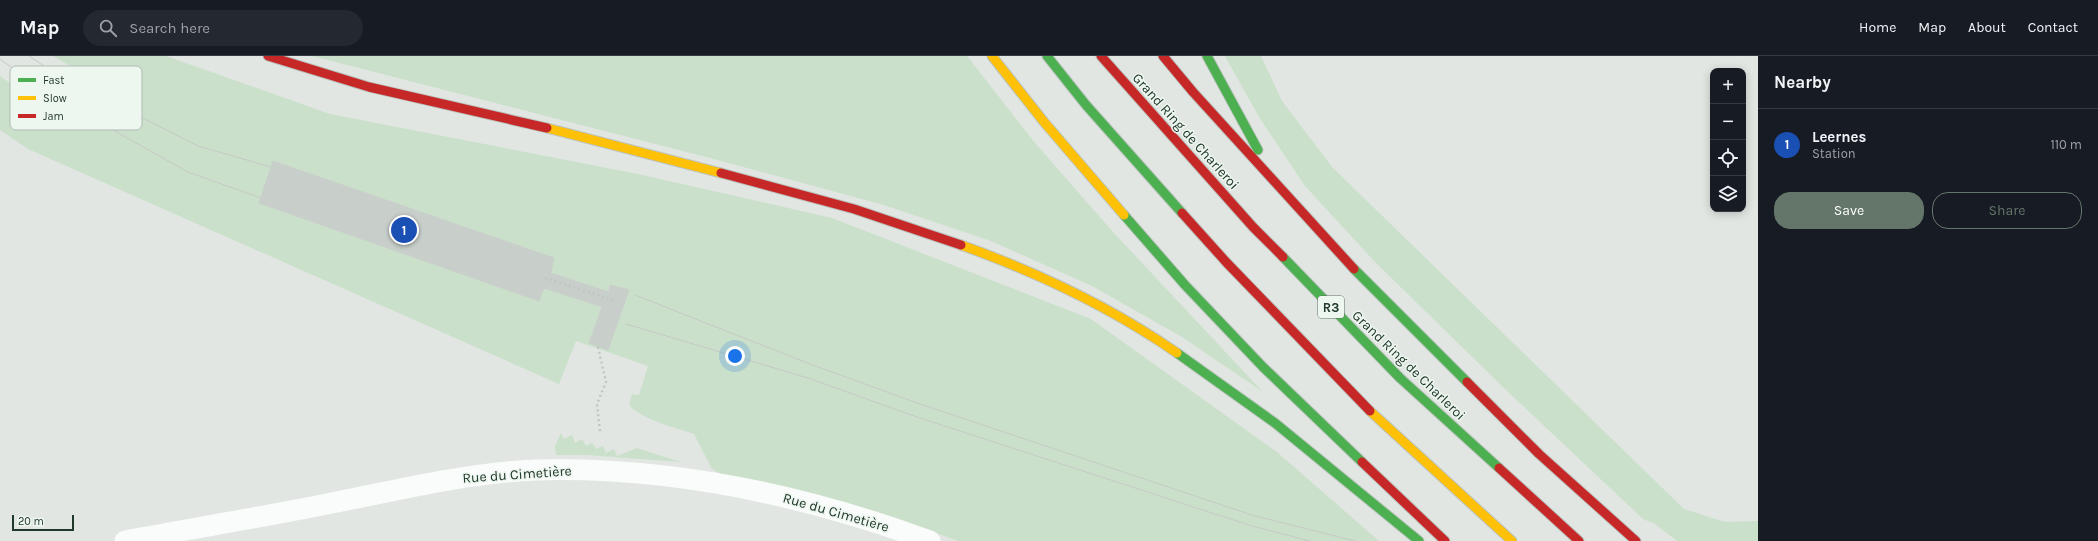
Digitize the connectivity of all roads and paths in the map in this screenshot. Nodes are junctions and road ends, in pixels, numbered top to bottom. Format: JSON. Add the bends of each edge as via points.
{"nodes":[{"id":1,"x":268,"y":56,"type":"edge"},
{"id":2,"x":992,"y":56,"type":"edge"},
{"id":3,"x":1047,"y":56,"type":"edge"},
{"id":4,"x":1101,"y":56,"type":"edge"},
{"id":5,"x":1163,"y":56,"type":"edge"},
{"id":6,"x":1207,"y":56,"type":"edge"},
{"id":7,"x":1276,"y":182,"type":"junction"},
{"id":8,"x":545,"y":278,"type":"dead end"},
{"id":9,"x":613,"y":300,"type":"dead end"},
{"id":10,"x":598,"y":347,"type":"dead end"},
{"id":11,"x":600,"y":432,"type":"dead end"},
{"id":12,"x":125,"y":541,"type":"edge"},
{"id":13,"x":930,"y":541,"type":"edge"},
{"id":14,"x":1419,"y":541,"type":"edge"},
{"id":15,"x":1445,"y":541,"type":"edge"},
{"id":16,"x":1512,"y":541,"type":"edge"},
{"id":17,"x":1579,"y":541,"type":"edge"},
{"id":18,"x":1636,"y":541,"type":"edge"}],
"edges":[{"from":1,"to":14,"type":"highway","via":[[373,87],[543,127],[827,200],[1012,264],[1082,296],[1166,346],[1258,408],[1334,468]]},
{"from":2,"to":15,"type":"highway","via":[[1044,122],[1185,285],[1268,373]]},
{"from":3,"to":16,"type":"highway","via":[[1086,105],[1227,263],[1373,414]]},
{"from":4,"to":17,"type":"highway","name":"Grand Ring de Charleroi","number":"R3","via":[[1253,227],[1400,378]]},
{"from":5,"to":7,"type":"highway"},
{"from":6,"to":7,"type":"highway"},
{"from":7,"to":18,"type":"highway","via":[[1366,281],[1540,454]]},
{"from":8,"to":9,"type":"path"},
{"from":10,"to":11,"type":"path","via":[[606,382],[597,404]]},
{"from":12,"to":13,"type":"street","name":"Rue du Cimetière","via":[[449,480],[503,473],[574,470],[626,472],[743,488],[808,502],[872,520]]}]}
